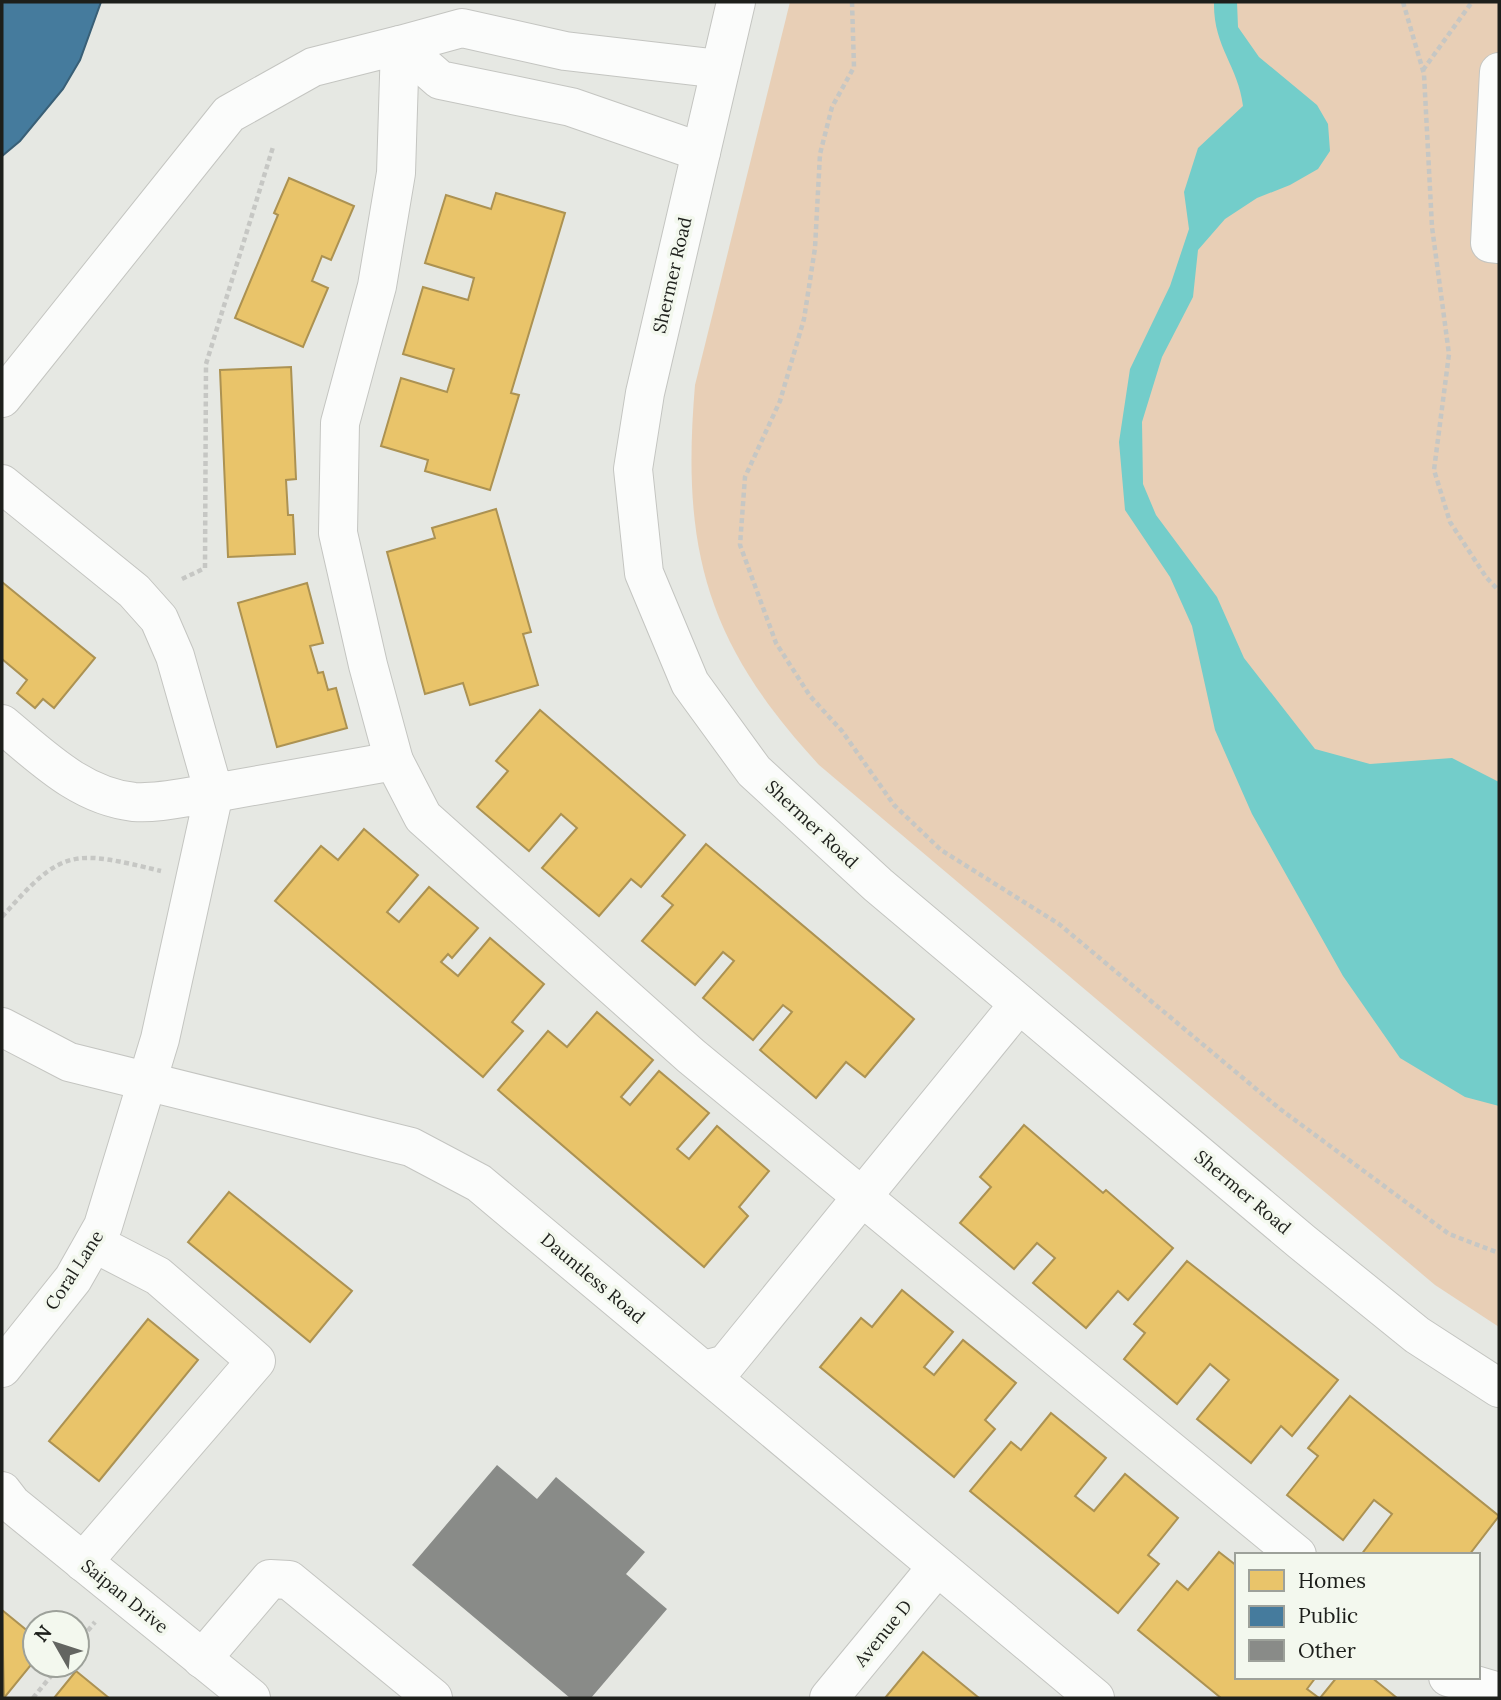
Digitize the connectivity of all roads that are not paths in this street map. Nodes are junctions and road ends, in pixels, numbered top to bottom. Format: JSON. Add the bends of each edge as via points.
{"nodes":[{"id":1,"x":736,"y":2,"type":"edge"},
{"id":2,"x":400,"y":46,"type":"junction"},
{"id":3,"x":720,"y":69,"type":"junction"},
{"id":4,"x":1499,"y":72,"type":"edge"},
{"id":5,"x":701,"y":152,"type":"junction"},
{"id":6,"x":1499,"y":244,"type":"edge"},
{"id":7,"x":2,"y":398,"type":"edge"},
{"id":8,"x":2,"y":484,"type":"edge"},
{"id":9,"x":2,"y":724,"type":"edge"},
{"id":10,"x":394,"y":761,"type":"junction"},
{"id":11,"x":214,"y":793,"type":"junction"},
{"id":12,"x":1019,"y":1004,"type":"junction"},
{"id":13,"x":2,"y":1027,"type":"edge"},
{"id":14,"x":148,"y":1080,"type":"junction"},
{"id":15,"x":861,"y":1198,"type":"junction"},
{"id":16,"x":94,"y":1243,"type":"junction"},
{"id":17,"x":2,"y":1368,"type":"edge"},
{"id":18,"x":704,"y":1370,"type":"junction"},
{"id":19,"x":1499,"y":1388,"type":"edge"},
{"id":20,"x":2,"y":1491,"type":"edge"},
{"id":21,"x":1295,"y":1553,"type":"edge"},
{"id":22,"x":83,"y":1562,"type":"junction"},
{"id":23,"x":937,"y":1567,"type":"junction"},
{"id":24,"x":202,"y":1659,"type":"junction"},
{"id":25,"x":1450,"y":1685,"type":"edge"},
{"id":26,"x":1499,"y":1692,"type":"edge"},
{"id":27,"x":251,"y":1698,"type":"edge"},
{"id":28,"x":433,"y":1698,"type":"edge"},
{"id":29,"x":829,"y":1698,"type":"edge"},
{"id":30,"x":1095,"y":1698,"type":"edge"}],
"edges":[{"from":1,"to":3,"type":"street","name":"Shermer Road"},
{"from":2,"to":3,"type":"street","via":[[463,27],[565,51]]},
{"from":2,"to":5,"type":"street","via":[[440,80],[571,107]]},
{"from":2,"to":7,"type":"street","via":[[313,67],[229,114]]},
{"from":2,"to":10,"type":"street","via":[[396,173],[377,286],[340,423],[338,533]]},
{"from":3,"to":5,"type":"street","name":"Shermer Road"},
{"from":4,"to":6,"type":"street","via":[[1490,243]]},
{"from":5,"to":12,"type":"street","name":"Shermer Road","via":[[645,393],[633,469],[644,573],[690,683],[754,771],[878,885]]},
{"from":8,"to":11,"type":"street","via":[[134,591],[159,619],[175,656]]},
{"from":9,"to":11,"type":"street","via":[[68,778],[96,794],[135,802]]},
{"from":10,"to":11,"type":"street"},
{"from":10,"to":15,"type":"street","via":[[423,817],[691,1056]]},
{"from":11,"to":14,"type":"street","name":"Coral Lane","via":[[183,947]]},
{"from":12,"to":15,"type":"street"},
{"from":12,"to":19,"type":"street","name":"Shermer Road","via":[[1406,1326]]},
{"from":13,"to":14,"type":"street","name":"Dauntless Road","via":[[69,1062]]},
{"from":14,"to":16,"type":"street","name":"Coral Lane"},
{"from":14,"to":18,"type":"street","name":"Dauntless Road","via":[[411,1147],[479,1183]]},
{"from":15,"to":18,"type":"street","via":[[726,1364]]},
{"from":15,"to":21,"type":"street"},
{"from":16,"to":17,"type":"street","name":"Coral Lane","via":[[61,1297]]},
{"from":16,"to":22,"type":"street","via":[[158,1276],[256,1361]]},
{"from":18,"to":23,"type":"street","name":"Dauntless Road"},
{"from":20,"to":22,"type":"street","name":"Saipan Drive"},
{"from":22,"to":24,"type":"street","name":"Saipan Drive"},
{"from":23,"to":29,"type":"street","name":"Avenue D"},
{"from":23,"to":30,"type":"street","name":"Dauntless Road"},
{"from":24,"to":27,"type":"street","name":"Saipan Drive"},
{"from":24,"to":28,"type":"street","via":[[270,1579],[289,1580]]},
{"from":25,"to":26,"type":"street"}]}
